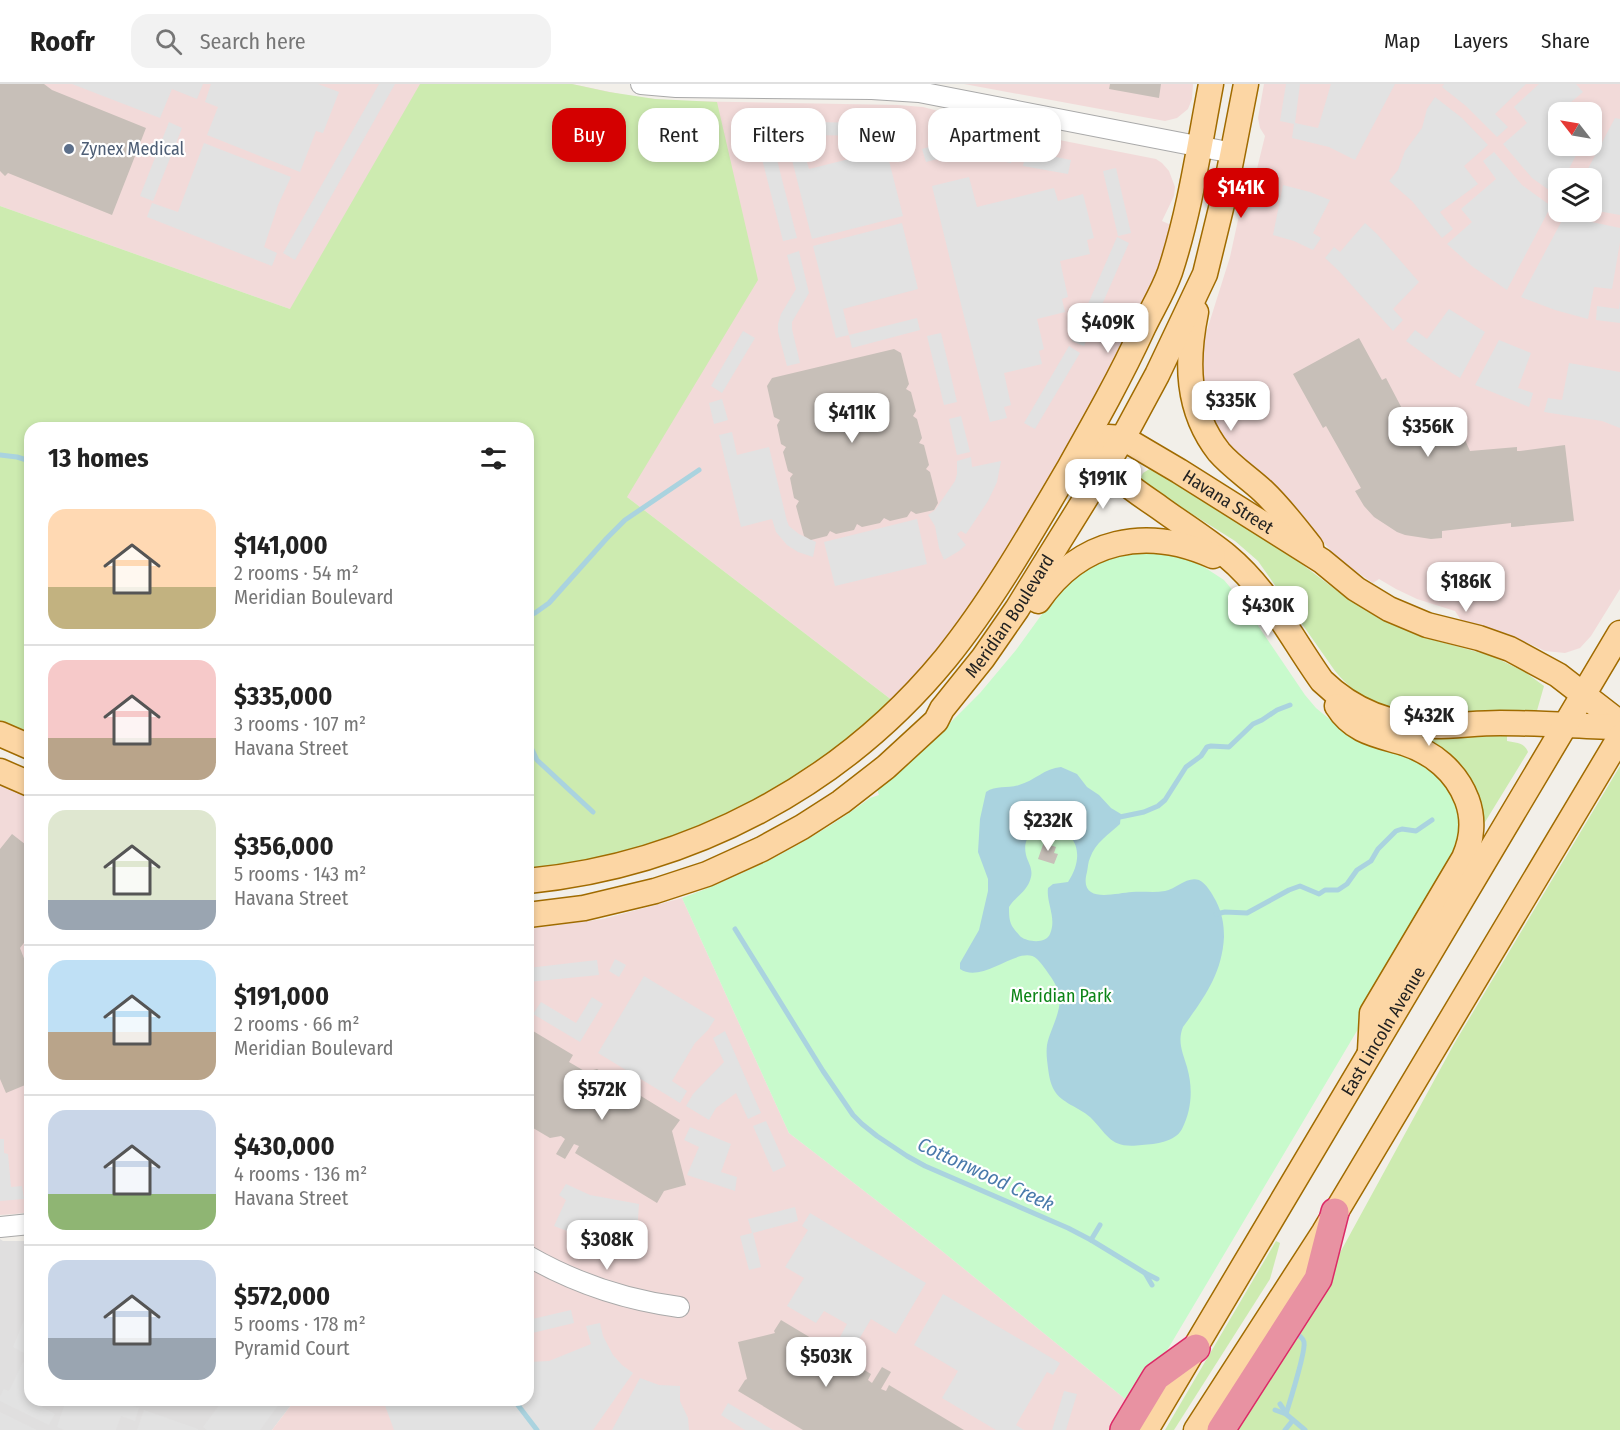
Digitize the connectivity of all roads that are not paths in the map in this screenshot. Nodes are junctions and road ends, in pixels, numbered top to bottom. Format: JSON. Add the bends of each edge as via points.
{"nodes":[{"id":1,"x":641,"y":84,"type":"edge"},
{"id":2,"x":1210,"y":84,"type":"edge"},
{"id":3,"x":1246,"y":84,"type":"edge"},
{"id":4,"x":1199,"y":147,"type":"junction"},
{"id":5,"x":1233,"y":153,"type":"junction"},
{"id":6,"x":1205,"y":274,"type":"junction"},
{"id":7,"x":1087,"y":436,"type":"junction"},
{"id":8,"x":1123,"y":438,"type":"junction"},
{"id":9,"x":1106,"y":465,"type":"junction"},
{"id":10,"x":1322,"y":561,"type":"junction"},
{"id":11,"x":1243,"y":570,"type":"junction"},
{"id":12,"x":1620,"y":633,"type":"edge"},
{"id":13,"x":1322,"y":681,"type":"junction"},
{"id":14,"x":1584,"y":695,"type":"junction"},
{"id":15,"x":936,"y":721,"type":"junction"},
{"id":16,"x":1620,"y":725,"type":"edge"},
{"id":17,"x":1566,"y":726,"type":"junction"},
{"id":18,"x":0,"y":734,"type":"edge"},
{"id":19,"x":1620,"y":737,"type":"edge"},
{"id":20,"x":24,"y":744,"type":"edge"},
{"id":21,"x":0,"y":771,"type":"edge"},
{"id":22,"x":24,"y":781,"type":"edge"},
{"id":23,"x":534,"y":880,"type":"edge"},
{"id":24,"x":534,"y":914,"type":"edge"},
{"id":25,"x":1369,"y":1056,"type":"junction"},
{"id":26,"x":1335,"y":1212,"type":"junction"},
{"id":27,"x":24,"y":1225,"type":"edge"},
{"id":28,"x":0,"y":1227,"type":"edge"},
{"id":29,"x":534,"y":1259,"type":"edge"},
{"id":30,"x":679,"y":1307,"type":"dead end"},
{"id":31,"x":1196,"y":1348,"type":"junction"},
{"id":32,"x":1124,"y":1430,"type":"edge"},
{"id":33,"x":1146,"y":1430,"type":"edge"},
{"id":34,"x":1196,"y":1430,"type":"edge"},
{"id":35,"x":1221,"y":1430,"type":"edge"}],
"edges":[{"from":1,"to":4,"type":"street","via":[[913,92]]},
{"from":2,"to":4,"type":"main road","name":"Meridian Boulevard"},
{"from":3,"to":5,"type":"main road","name":"Meridian Boulevard"},
{"from":4,"to":5,"type":"street"},
{"from":4,"to":7,"type":"main road","name":"Meridian Boulevard","via":[[1168,276],[1126,366]]},
{"from":5,"to":6,"type":"main road","name":"Meridian Boulevard"},
{"from":6,"to":8,"type":"main road","name":"Meridian Boulevard"},
{"from":6,"to":10,"type":"main road","via":[[1189,365],[1193,397],[1202,423],[1218,450],[1273,501]]},
{"from":7,"to":8,"type":"main road","name":"Havana Street"},
{"from":7,"to":9,"type":"main road","name":"Havana Street"},
{"from":7,"to":23,"type":"main road","name":"Meridian Boulevard","via":[[965,633],[908,701],[857,747],[791,794],[704,838],[627,864]]},
{"from":8,"to":9,"type":"main road","name":"Meridian Boulevard"},
{"from":8,"to":10,"type":"main road","name":"Havana Street"},
{"from":9,"to":11,"type":"main road","name":"Havana Street"},
{"from":9,"to":15,"type":"main road","name":"Meridian Boulevard","via":[[1017,609]]},
{"from":10,"to":14,"type":"main road","name":"Havana Street","via":[[1389,609],[1427,625],[1510,649],[1558,675]]},
{"from":11,"to":13,"type":"main road","name":"Havana Street"},
{"from":11,"to":15,"type":"main road","via":[[1200,550],[1161,541],[1122,542],[1087,554],[1051,582],[995,660],[945,717]]},
{"from":12,"to":14,"type":"main road","name":"East Lincoln Avenue"},
{"from":13,"to":17,"type":"main road","name":"Havana Street","via":[[1355,706],[1404,724]]},
{"from":13,"to":25,"type":"main road","via":[[1354,725],[1417,748],[1442,764],[1461,787],[1471,813],[1471,836],[1464,858],[1372,1013]]},
{"from":14,"to":16,"type":"main road","name":"Havana Street"},
{"from":14,"to":17,"type":"main road","name":"East Lincoln Avenue"},
{"from":15,"to":24,"type":"main road","name":"Meridian Boulevard","via":[[846,798],[762,849],[655,891]]},
{"from":16,"to":17,"type":"main road","name":"Havana Street"},
{"from":17,"to":25,"type":"main road","name":"East Lincoln Avenue"},
{"from":18,"to":20,"type":"main road"},
{"from":19,"to":26,"type":"main road"},
{"from":21,"to":22,"type":"main road"},
{"from":25,"to":31,"type":"main road","name":"East Lincoln Avenue"},
{"from":26,"to":34,"type":"main road"},
{"from":26,"to":35,"type":"highway","via":[[1318,1280]]},
{"from":27,"to":28,"type":"street"},
{"from":29,"to":30,"type":"street","via":[[608,1291]]},
{"from":31,"to":32,"type":"highway","via":[[1156,1377]]},
{"from":31,"to":33,"type":"main road","name":"East Lincoln Avenue"}]}
